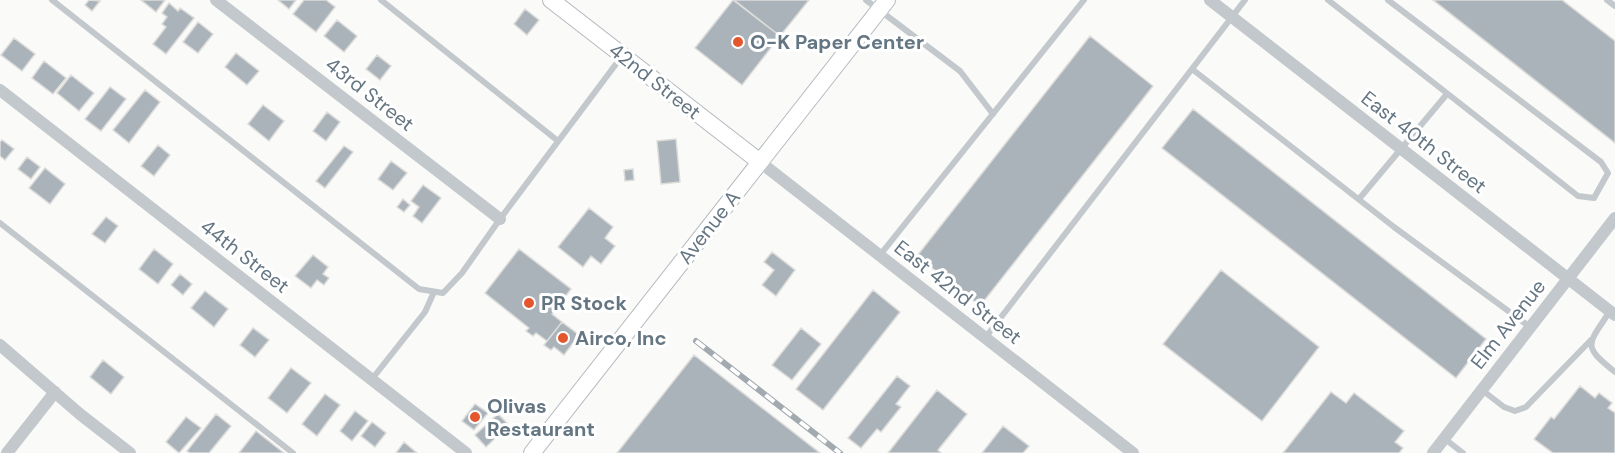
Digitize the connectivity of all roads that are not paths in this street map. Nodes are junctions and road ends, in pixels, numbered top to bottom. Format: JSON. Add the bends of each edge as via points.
{"nodes":[{"id":1,"x":52,"y":0,"type":"edge"},
{"id":2,"x":216,"y":0,"type":"edge"},
{"id":3,"x":381,"y":0,"type":"edge"},
{"id":4,"x":551,"y":0,"type":"edge"},
{"id":5,"x":1084,"y":0,"type":"edge"},
{"id":6,"x":1210,"y":0,"type":"edge"},
{"id":7,"x":1245,"y":0,"type":"edge"},
{"id":8,"x":1328,"y":0,"type":"edge"},
{"id":9,"x":1388,"y":0,"type":"edge"},
{"id":10,"x":1607,"y":0,"type":"edge"},
{"id":11,"x":877,"y":3,"type":"edge"},
{"id":12,"x":1615,"y":6,"type":"edge"},
{"id":13,"x":1232,"y":17,"type":"junction"},
{"id":14,"x":623,"y":56,"type":"junction"},
{"id":15,"x":1192,"y":69,"type":"junction"},
{"id":16,"x":0,"y":90,"type":"edge"},
{"id":17,"x":1447,"y":94,"type":"junction"},
{"id":18,"x":993,"y":114,"type":"junction"},
{"id":19,"x":558,"y":141,"type":"junction"},
{"id":20,"x":1401,"y":148,"type":"junction"},
{"id":21,"x":760,"y":162,"type":"junction"},
{"id":22,"x":1359,"y":199,"type":"junction"},
{"id":23,"x":1615,"y":218,"type":"edge"},
{"id":24,"x":500,"y":219,"type":"junction"},
{"id":25,"x":0,"y":223,"type":"edge"},
{"id":26,"x":880,"y":256,"type":"junction"},
{"id":27,"x":1568,"y":278,"type":"junction"},
{"id":28,"x":434,"y":292,"type":"junction"},
{"id":29,"x":1613,"y":313,"type":"edge"},
{"id":30,"x":1530,"y":327,"type":"junction"},
{"id":31,"x":985,"y":338,"type":"junction"},
{"id":32,"x":1591,"y":340,"type":"junction"},
{"id":33,"x":0,"y":345,"type":"edge"},
{"id":34,"x":1615,"y":372,"type":"edge"},
{"id":35,"x":372,"y":379,"type":"junction"},
{"id":36,"x":1482,"y":390,"type":"junction"},
{"id":37,"x":54,"y":392,"type":"junction"},
{"id":38,"x":1444,"y":438,"type":"junction"},
{"id":39,"x":7,"y":453,"type":"edge"},
{"id":40,"x":129,"y":453,"type":"edge"},
{"id":41,"x":293,"y":453,"type":"edge"},
{"id":42,"x":466,"y":453,"type":"edge"},
{"id":43,"x":532,"y":453,"type":"edge"},
{"id":44,"x":1133,"y":453,"type":"edge"},
{"id":45,"x":1433,"y":453,"type":"edge"},
{"id":46,"x":1463,"y":453,"type":"edge"}],
"edges":[{"from":1,"to":28,"type":"lane","via":[[419,289]]},
{"from":2,"to":24,"type":"street","name":"43rd Street"},
{"from":3,"to":19,"type":"lane"},
{"from":4,"to":14,"type":"main road","name":"42nd Street"},
{"from":5,"to":18,"type":"lane"},
{"from":6,"to":13,"type":"street","name":"East 40th Street"},
{"from":7,"to":13,"type":"lane"},
{"from":8,"to":17,"type":"lane"},
{"from":9,"to":17,"type":"lane","via":[[1601,162],[1608,173],[1594,198],[1578,196]]},
{"from":10,"to":12,"type":"lane"},
{"from":11,"to":18,"type":"lane","via":[[960,71]]},
{"from":11,"to":21,"type":"main road","name":"Avenue A"},
{"from":13,"to":15,"type":"lane"},
{"from":13,"to":20,"type":"street","name":"East 40th Street"},
{"from":14,"to":19,"type":"lane"},
{"from":14,"to":21,"type":"main road","name":"42nd Street"},
{"from":15,"to":22,"type":"lane"},
{"from":15,"to":31,"type":"lane"},
{"from":16,"to":35,"type":"street","name":"44th Street"},
{"from":17,"to":20,"type":"lane"},
{"from":18,"to":26,"type":"lane"},
{"from":19,"to":24,"type":"lane"},
{"from":20,"to":22,"type":"lane"},
{"from":20,"to":27,"type":"street","name":"East 40th Street"},
{"from":21,"to":26,"type":"street","name":"East 42nd Street"},
{"from":21,"to":43,"type":"main road","name":"Avenue A"},
{"from":22,"to":30,"type":"lane"},
{"from":23,"to":27,"type":"street","name":"Elm Avenue"},
{"from":24,"to":28,"type":"lane","via":[[462,273],[443,293]]},
{"from":25,"to":41,"type":"lane"},
{"from":26,"to":31,"type":"street","name":"East 42nd Street"},
{"from":27,"to":29,"type":"street","name":"East 40th Street"},
{"from":27,"to":30,"type":"street","name":"Elm Avenue"},
{"from":28,"to":35,"type":"lane","via":[[425,312]]},
{"from":29,"to":32,"type":"lane"},
{"from":30,"to":36,"type":"street","name":"Elm Avenue"},
{"from":31,"to":44,"type":"street","name":"East 42nd Street"},
{"from":32,"to":34,"type":"lane","via":[[1596,357]]},
{"from":32,"to":36,"type":"lane","via":[[1526,407],[1515,411]]},
{"from":33,"to":37,"type":"street"},
{"from":35,"to":42,"type":"street","name":"44th Street"},
{"from":36,"to":38,"type":"street","name":"Elm Avenue"},
{"from":37,"to":39,"type":"street"},
{"from":37,"to":40,"type":"street"},
{"from":38,"to":45,"type":"street","name":"Elm Avenue"},
{"from":38,"to":46,"type":"lane"}]}
